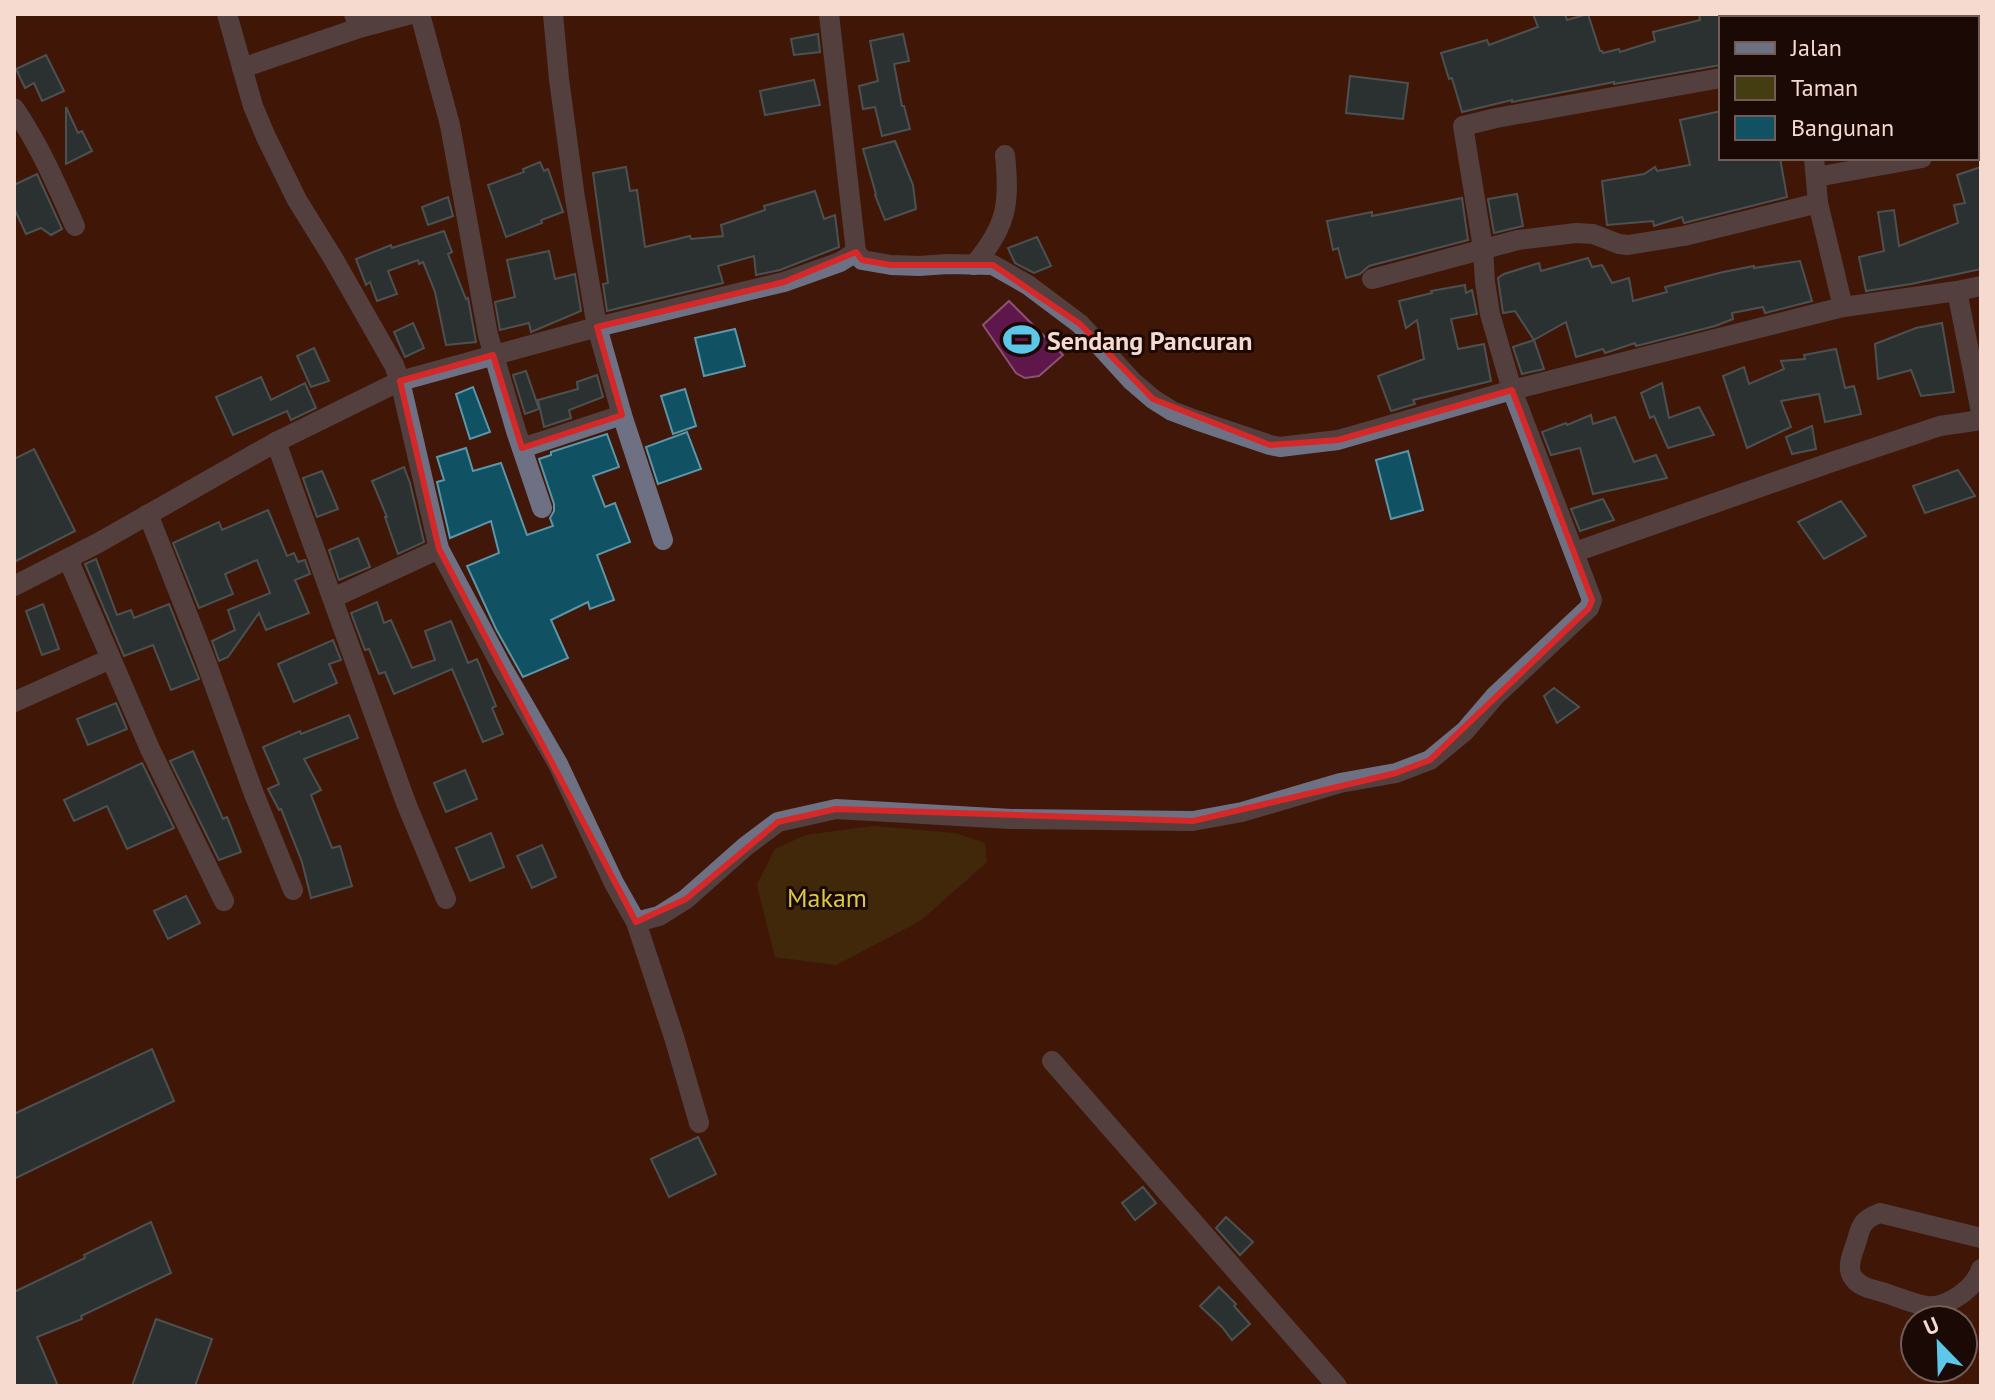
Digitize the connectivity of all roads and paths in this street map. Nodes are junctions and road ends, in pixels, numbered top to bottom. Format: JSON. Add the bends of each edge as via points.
{"nodes":[{"id":1,"x":227,"y":14,"type":"edge"},
{"id":2,"x":411,"y":14,"type":"edge"},
{"id":3,"x":420,"y":14,"type":"edge"},
{"id":4,"x":553,"y":14,"type":"edge"},
{"id":5,"x":829,"y":14,"type":"edge"},
{"id":6,"x":356,"y":21,"type":"edge"},
{"id":7,"x":242,"y":68,"type":"junction"},
{"id":8,"x":1719,"y":78,"type":"edge"},
{"id":9,"x":14,"y":108,"type":"edge"},
{"id":10,"x":1005,"y":155,"type":"dead end"},
{"id":11,"x":1898,"y":160,"type":"edge"},
{"id":12,"x":1815,"y":167,"type":"edge"},
{"id":13,"x":1818,"y":203,"type":"junction"},
{"id":14,"x":75,"y":226,"type":"dead end"},
{"id":15,"x":1483,"y":248,"type":"junction"},
{"id":16,"x":856,"y":252,"type":"junction"},
{"id":17,"x":974,"y":265,"type":"junction"},
{"id":18,"x":1372,"y":279,"type":"dead end"},
{"id":19,"x":1981,"y":286,"type":"edge"},
{"id":20,"x":1957,"y":291,"type":"junction"},
{"id":21,"x":1843,"y":307,"type":"junction"},
{"id":22,"x":597,"y":327,"type":"junction"},
{"id":23,"x":493,"y":355,"type":"junction"},
{"id":24,"x":400,"y":381,"type":"junction"},
{"id":25,"x":1512,"y":390,"type":"junction"},
{"id":26,"x":1981,"y":412,"type":"edge"},
{"id":27,"x":622,"y":415,"type":"junction"},
{"id":28,"x":1981,"y":420,"type":"edge"},
{"id":29,"x":276,"y":442,"type":"junction"},
{"id":30,"x":522,"y":448,"type":"junction"},
{"id":31,"x":542,"y":508,"type":"dead end"},
{"id":32,"x":148,"y":514,"type":"junction"},
{"id":33,"x":663,"y":540,"type":"dead end"},
{"id":34,"x":439,"y":549,"type":"junction"},
{"id":35,"x":1575,"y":552,"type":"junction"},
{"id":36,"x":68,"y":559,"type":"junction"},
{"id":37,"x":14,"y":586,"type":"edge"},
{"id":38,"x":333,"y":598,"type":"junction"},
{"id":39,"x":110,"y":659,"type":"junction"},
{"id":40,"x":14,"y":702,"type":"edge"},
{"id":41,"x":293,"y":890,"type":"dead end"},
{"id":42,"x":446,"y":899,"type":"dead end"},
{"id":43,"x":224,"y":901,"type":"dead end"},
{"id":44,"x":636,"y":922,"type":"junction"},
{"id":45,"x":1052,"y":1061,"type":"dead end"},
{"id":46,"x":699,"y":1123,"type":"dead end"},
{"id":47,"x":1981,"y":1238,"type":"edge"},
{"id":48,"x":1981,"y":1269,"type":"edge"},
{"id":49,"x":1337,"y":1386,"type":"edge"}],
"edges":[{"from":1,"to":7,"type":"street"},
{"from":2,"to":6,"type":"street"},
{"from":3,"to":23,"type":"street","via":[[450,125]]},
{"from":4,"to":22,"type":"street"},
{"from":5,"to":16,"type":"street"},
{"from":6,"to":7,"type":"street"},
{"from":7,"to":24,"type":"street","via":[[259,122],[297,200]]},
{"from":8,"to":15,"type":"street","via":[[1463,126]]},
{"from":9,"to":14,"type":"street"},
{"from":10,"to":17,"type":"street","via":[[1005,212]]},
{"from":11,"to":12,"type":"street"},
{"from":12,"to":13,"type":"street"},
{"from":13,"to":15,"type":"street","via":[[1628,245],[1576,233]]},
{"from":13,"to":21,"type":"street"},
{"from":15,"to":18,"type":"street"},
{"from":15,"to":25,"type":"street","via":[[1490,314]]},
{"from":16,"to":17,"type":"street","via":[[862,260],[891,265]]},
{"from":16,"to":22,"type":"street","via":[[784,282]]},
{"from":17,"to":25,"type":"street","via":[[993,265],[1028,285],[1080,324],[1132,381],[1172,411],[1270,445],[1338,440]]},
{"from":19,"to":20,"type":"street"},
{"from":20,"to":21,"type":"street"},
{"from":20,"to":26,"type":"street"},
{"from":21,"to":25,"type":"street"},
{"from":22,"to":23,"type":"street"},
{"from":22,"to":27,"type":"street"},
{"from":23,"to":24,"type":"street"},
{"from":23,"to":30,"type":"street"},
{"from":24,"to":29,"type":"street"},
{"from":24,"to":34,"type":"street"},
{"from":25,"to":35,"type":"street"},
{"from":27,"to":30,"type":"street"},
{"from":27,"to":33,"type":"street"},
{"from":28,"to":35,"type":"street","via":[[1940,426]]},
{"from":29,"to":32,"type":"street"},
{"from":29,"to":38,"type":"street"},
{"from":30,"to":31,"type":"street"},
{"from":32,"to":36,"type":"street"},
{"from":32,"to":41,"type":"street"},
{"from":34,"to":38,"type":"street"},
{"from":34,"to":44,"type":"street","via":[[558,764]]},
{"from":35,"to":44,"type":"street","via":[[1592,600],[1589,608],[1430,760],[1396,773],[1193,821],[1011,819],[836,809],[778,822],[686,899],[659,916]]},
{"from":36,"to":37,"type":"street"},
{"from":36,"to":39,"type":"street"},
{"from":38,"to":42,"type":"street"},
{"from":39,"to":40,"type":"street"},
{"from":39,"to":43,"type":"street"},
{"from":44,"to":46,"type":"street"},
{"from":45,"to":49,"type":"street"},
{"from":47,"to":48,"type":"street","via":[[1880,1213],[1860,1228],[1849,1266],[1860,1285],[1926,1306],[1957,1297]]}]}
